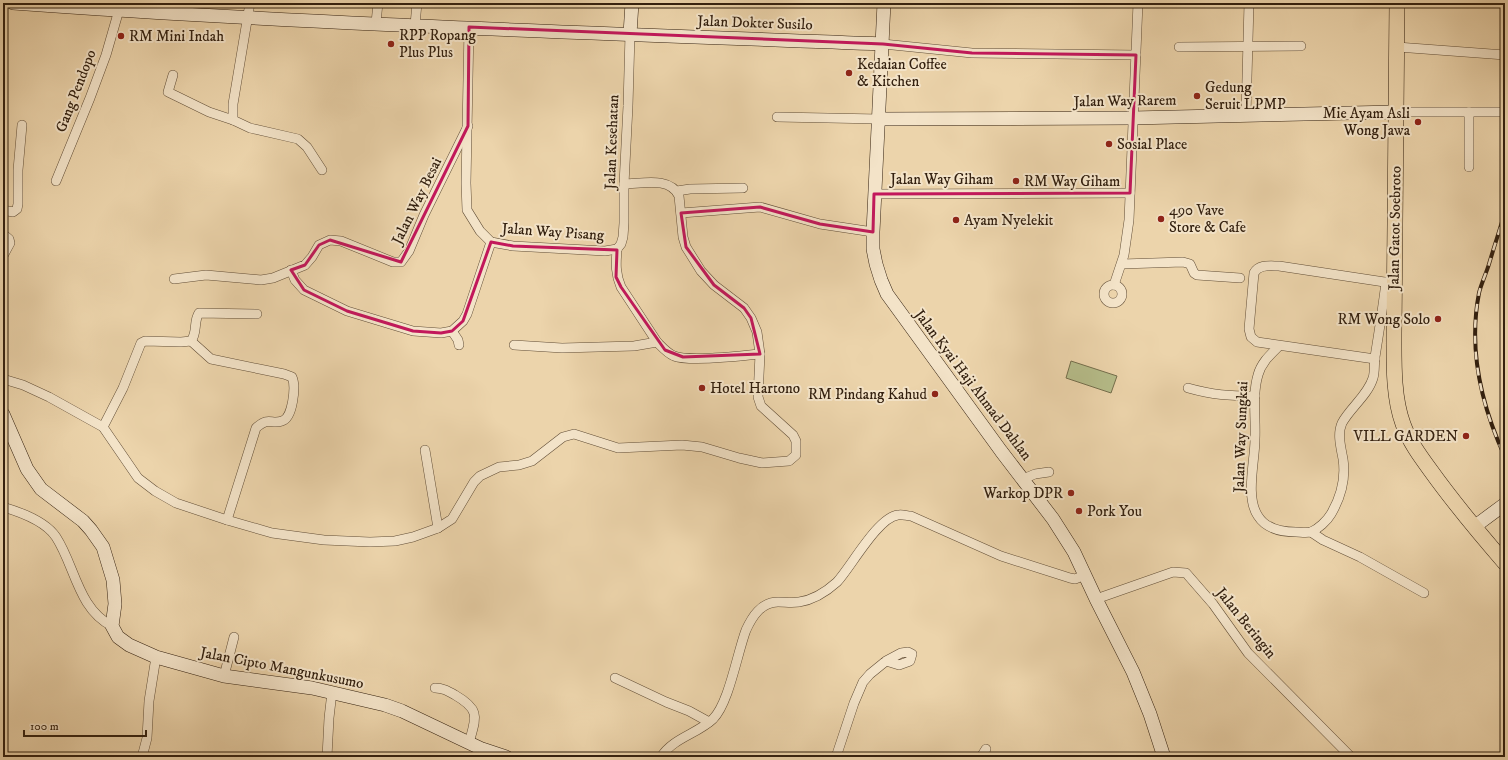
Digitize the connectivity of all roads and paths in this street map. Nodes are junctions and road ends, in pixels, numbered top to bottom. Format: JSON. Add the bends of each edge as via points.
{"nodes":[{"id":1,"x":13,"y":3,"type":"edge"},
{"id":2,"x":250,"y":3,"type":"edge"},
{"id":3,"x":378,"y":3,"type":"edge"},
{"id":4,"x":417,"y":3,"type":"edge"},
{"id":5,"x":632,"y":3,"type":"edge"},
{"id":6,"x":884,"y":3,"type":"edge"},
{"id":7,"x":1138,"y":3,"type":"edge"},
{"id":8,"x":1249,"y":3,"type":"edge"},
{"id":9,"x":1397,"y":3,"type":"edge"},
{"id":10,"x":63,"y":5,"type":"edge"},
{"id":11,"x":120,"y":6,"type":"edge"},
{"id":12,"x":248,"y":17,"type":"junction"},
{"id":13,"x":376,"y":23,"type":"junction"},
{"id":14,"x":415,"y":25,"type":"junction"},
{"id":15,"x":469,"y":27,"type":"junction"},
{"id":16,"x":630,"y":34,"type":"junction"},
{"id":17,"x":883,"y":44,"type":"junction"},
{"id":18,"x":1248,"y":46,"type":"junction"},
{"id":19,"x":1301,"y":46,"type":"dead end"},
{"id":20,"x":1179,"y":47,"type":"dead end"},
{"id":21,"x":1397,"y":48,"type":"junction"},
{"id":22,"x":1136,"y":55,"type":"junction"},
{"id":23,"x":1505,"y":55,"type":"edge"},
{"id":24,"x":173,"y":75,"type":"dead end"},
{"id":25,"x":1396,"y":112,"type":"junction"},
{"id":26,"x":1470,"y":112,"type":"junction"},
{"id":27,"x":1505,"y":112,"type":"edge"},
{"id":28,"x":1246,"y":115,"type":"junction"},
{"id":29,"x":777,"y":117,"type":"dead end"},
{"id":30,"x":1132,"y":118,"type":"junction"},
{"id":31,"x":233,"y":120,"type":"junction"},
{"id":32,"x":879,"y":120,"type":"junction"},
{"id":33,"x":22,"y":125,"type":"dead end"},
{"id":34,"x":468,"y":126,"type":"junction"},
{"id":35,"x":1469,"y":167,"type":"dead end"},
{"id":36,"x":322,"y":170,"type":"dead end"},
{"id":37,"x":56,"y":181,"type":"dead end"},
{"id":38,"x":624,"y":184,"type":"junction"},
{"id":39,"x":743,"y":188,"type":"dead end"},
{"id":40,"x":677,"y":191,"type":"junction"},
{"id":41,"x":1130,"y":193,"type":"junction"},
{"id":42,"x":874,"y":194,"type":"junction"},
{"id":43,"x":3,"y":210,"type":"edge"},
{"id":44,"x":681,"y":213,"type":"junction"},
{"id":45,"x":873,"y":232,"type":"junction"},
{"id":46,"x":3,"y":234,"type":"edge"},
{"id":47,"x":490,"y":242,"type":"junction"},
{"id":48,"x":617,"y":248,"type":"junction"},
{"id":49,"x":3,"y":256,"type":"edge"},
{"id":50,"x":1122,"y":264,"type":"junction"},
{"id":51,"x":291,"y":270,"type":"junction"},
{"id":52,"x":1240,"y":278,"type":"dead end"},
{"id":53,"x":174,"y":279,"type":"dead end"},
{"id":54,"x":1390,"y":283,"type":"junction"},
{"id":55,"x":1114,"y":285,"type":"dead end"},
{"id":56,"x":257,"y":314,"type":"dead end"},
{"id":57,"x":452,"y":331,"type":"junction"},
{"id":58,"x":191,"y":341,"type":"junction"},
{"id":59,"x":657,"y":342,"type":"junction"},
{"id":60,"x":459,"y":345,"type":"dead end"},
{"id":61,"x":514,"y":346,"type":"dead end"},
{"id":62,"x":1279,"y":346,"type":"junction"},
{"id":63,"x":760,"y":354,"type":"junction"},
{"id":64,"x":1375,"y":358,"type":"junction"},
{"id":65,"x":3,"y":379,"type":"edge"},
{"id":66,"x":1188,"y":388,"type":"dead end"},
{"id":67,"x":1255,"y":396,"type":"junction"},
{"id":68,"x":3,"y":414,"type":"edge"},
{"id":69,"x":103,"y":427,"type":"junction"},
{"id":70,"x":425,"y":450,"type":"dead end"},
{"id":71,"x":1049,"y":472,"type":"dead end"},
{"id":72,"x":1023,"y":479,"type":"junction"},
{"id":73,"x":1505,"y":504,"type":"edge"},
{"id":74,"x":3,"y":507,"type":"edge"},
{"id":75,"x":227,"y":520,"type":"junction"},
{"id":76,"x":1474,"y":527,"type":"junction"},
{"id":77,"x":438,"y":528,"type":"junction"},
{"id":78,"x":1311,"y":532,"type":"junction"},
{"id":79,"x":1505,"y":563,"type":"edge"},
{"id":80,"x":1085,"y":575,"type":"junction"},
{"id":81,"x":1424,"y":593,"type":"dead end"},
{"id":82,"x":1096,"y":599,"type":"junction"},
{"id":83,"x":112,"y":626,"type":"junction"},
{"id":84,"x":234,"y":637,"type":"dead end"},
{"id":85,"x":156,"y":657,"type":"junction"},
{"id":86,"x":886,"y":661,"type":"dead end"},
{"id":87,"x":224,"y":676,"type":"junction"},
{"id":88,"x":615,"y":678,"type":"dead end"},
{"id":89,"x":435,"y":688,"type":"dead end"},
{"id":90,"x":332,"y":692,"type":"junction"},
{"id":91,"x":709,"y":722,"type":"junction"},
{"id":92,"x":469,"y":743,"type":"junction"},
{"id":93,"x":480,"y":753,"type":"edge"},
{"id":94,"x":142,"y":757,"type":"edge"},
{"id":95,"x":328,"y":757,"type":"edge"},
{"id":96,"x":506,"y":757,"type":"edge"},
{"id":97,"x":661,"y":757,"type":"edge"},
{"id":98,"x":836,"y":757,"type":"edge"},
{"id":99,"x":1164,"y":757,"type":"edge"},
{"id":100,"x":1351,"y":757,"type":"edge"}],
"edges":[{"from":1,"to":10,"type":"main road","name":"Jalan Dokter Susilo"},
{"from":2,"to":12,"type":"street"},
{"from":3,"to":13,"type":"street"},
{"from":4,"to":14,"type":"street"},
{"from":5,"to":16,"type":"main road"},
{"from":6,"to":17,"type":"main road","name":"Jalan Kyai Haji Ahmad Dahlan"},
{"from":7,"to":22,"type":"street"},
{"from":8,"to":18,"type":"street"},
{"from":9,"to":21,"type":"main road","name":"Jalan Gatot Soebroto"},
{"from":10,"to":11,"type":"main road","name":"Jalan Dokter Susilo"},
{"from":11,"to":12,"type":"main road","name":"Jalan Dokter Susilo"},
{"from":11,"to":37,"type":"street","name":"Gang Pendopo","via":[[106,55]]},
{"from":12,"to":13,"type":"main road","name":"Jalan Dokter Susilo"},
{"from":12,"to":31,"type":"street","via":[[233,104]]},
{"from":13,"to":14,"type":"main road","name":"Jalan Dokter Susilo"},
{"from":14,"to":15,"type":"main road","name":"Jalan Dokter Susilo"},
{"from":15,"to":16,"type":"main road","name":"Jalan Dokter Susilo"},
{"from":15,"to":34,"type":"street","name":"Jalan Way Besai"},
{"from":16,"to":17,"type":"main road","name":"Jalan Dokter Susilo"},
{"from":16,"to":38,"type":"street","name":"Jalan Kesehatan"},
{"from":17,"to":22,"type":"street","name":"Jalan Dokter Susilo","via":[[972,53]]},
{"from":17,"to":32,"type":"main road","name":"Jalan Kyai Haji Ahmad Dahlan"},
{"from":18,"to":19,"type":"street"},
{"from":18,"to":20,"type":"street"},
{"from":18,"to":28,"type":"street"},
{"from":21,"to":23,"type":"street"},
{"from":21,"to":25,"type":"main road","name":"Jalan Gatot Soebroto"},
{"from":22,"to":30,"type":"street"},
{"from":24,"to":31,"type":"street","via":[[168,92]]},
{"from":25,"to":26,"type":"street"},
{"from":25,"to":28,"type":"main road","name":"Jalan Way Rarem"},
{"from":25,"to":54,"type":"main road","name":"Jalan Gatot Soebroto"},
{"from":26,"to":27,"type":"street"},
{"from":26,"to":35,"type":"street"},
{"from":28,"to":30,"type":"main road","name":"Jalan Way Rarem"},
{"from":29,"to":32,"type":"street"},
{"from":30,"to":32,"type":"main road","name":"Jalan Way Rarem"},
{"from":30,"to":41,"type":"street"},
{"from":31,"to":36,"type":"street","via":[[250,128],[298,139],[307,147]]},
{"from":32,"to":42,"type":"main road","name":"Jalan Kyai Haji Ahmad Dahlan"},
{"from":33,"to":43,"type":"street","via":[[17,209],[13,212]]},
{"from":34,"to":47,"type":"street","name":"Jalan Way Pisang","via":[[467,210]]},
{"from":34,"to":51,"type":"street","name":"Jalan Way Besai","via":[[409,251],[401,262],[393,262],[340,241],[330,240],[319,245],[305,265]]},
{"from":38,"to":40,"type":"street","via":[[658,183],[670,185]]},
{"from":38,"to":48,"type":"street","name":"Jalan Kesehatan","via":[[623,237]]},
{"from":39,"to":40,"type":"street"},
{"from":40,"to":44,"type":"street"},
{"from":41,"to":42,"type":"street","name":"Jalan Way Giham"},
{"from":41,"to":50,"type":"street","via":[[1127,238]]},
{"from":42,"to":45,"type":"main road","name":"Jalan Kyai Haji Ahmad Dahlan"},
{"from":44,"to":45,"type":"street","via":[[760,207],[820,224]]},
{"from":44,"to":63,"type":"street","via":[[686,247],[714,285],[744,308],[751,318],[757,332]]},
{"from":45,"to":72,"type":"main road","name":"Jalan Kyai Haji Ahmad Dahlan","via":[[876,264],[887,294]]},
{"from":46,"to":49,"type":"street","via":[[9,239],[10,246]]},
{"from":47,"to":48,"type":"street","name":"Jalan Way Pisang","via":[[513,246],[605,251]]},
{"from":47,"to":57,"type":"street","via":[[470,308],[463,321]]},
{"from":48,"to":59,"type":"street","name":"Jalan Kesehatan","via":[[616,277]]},
{"from":50,"to":52,"type":"street","via":[[1183,262],[1190,264],[1197,275]]},
{"from":50,"to":55,"type":"street"},
{"from":51,"to":53,"type":"street","name":"Jalan Way Besai","via":[[261,280],[206,276]]},
{"from":51,"to":57,"type":"street","via":[[295,280],[304,290],[347,311],[413,331]]},
{"from":54,"to":62,"type":"street","via":[[1279,266],[1257,268],[1254,276],[1251,337],[1262,344]]},
{"from":54,"to":64,"type":"street"},
{"from":54,"to":76,"type":"main road","name":"Jalan Gatot Soebroto","via":[[1397,397],[1402,424],[1419,454]]},
{"from":56,"to":58,"type":"street","via":[[199,313],[196,318],[195,336]]},
{"from":57,"to":60,"type":"street"},
{"from":58,"to":69,"type":"street","via":[[140,343],[123,388]]},
{"from":58,"to":75,"type":"street","via":[[210,359],[284,374],[292,377],[295,382],[288,417],[282,422],[262,423],[256,428]]},
{"from":59,"to":61,"type":"street","via":[[644,345],[562,348]]},
{"from":59,"to":63,"type":"street","name":"Jalan Kesehatan","via":[[670,354],[683,357]]},
{"from":62,"to":64,"type":"street"},
{"from":62,"to":67,"type":"street","name":"Jalan Way Sungkai","via":[[1260,368]]},
{"from":63,"to":77,"type":"street","via":[[758,397],[762,406],[796,440],[796,455],[788,461],[762,463],[702,447],[682,445],[618,448],[574,434],[563,437],[532,461],[499,467],[480,476],[452,519]]},
{"from":64,"to":78,"type":"street","via":[[1373,378],[1342,423],[1340,449],[1344,470],[1341,493],[1324,523]]},
{"from":65,"to":69,"type":"street","via":[[49,397]]},
{"from":66,"to":67,"type":"street","via":[[1209,394]]},
{"from":67,"to":78,"type":"street","name":"Jalan Way Sungkai","via":[[1252,475],[1254,509],[1267,525],[1279,530]]},
{"from":68,"to":83,"type":"main road","via":[[27,469],[41,489],[83,521],[103,547],[113,580],[115,604]]},
{"from":69,"to":75,"type":"street","via":[[138,478],[155,492],[176,503]]},
{"from":70,"to":77,"type":"street"},
{"from":71,"to":72,"type":"street"},
{"from":72,"to":80,"type":"main road","name":"Jalan Kyai Haji Ahmad Dahlan","via":[[1064,535]]},
{"from":73,"to":76,"type":"main road"},
{"from":74,"to":83,"type":"street","via":[[37,521],[55,536],[83,598],[103,622]]},
{"from":75,"to":77,"type":"street","via":[[272,533],[324,540],[370,542],[401,540]]},
{"from":76,"to":79,"type":"main road","name":"Jalan Gatot Soebroto"},
{"from":78,"to":81,"type":"street"},
{"from":80,"to":82,"type":"main road","name":"Jalan Kyai Haji Ahmad Dahlan"},
{"from":80,"to":91,"type":"street","via":[[1070,578],[1001,556],[919,519],[898,515],[880,527],[828,589],[808,601],[764,604],[751,619],[720,711]]},
{"from":82,"to":99,"type":"main road","name":"Jalan Kyai Haji Ahmad Dahlan","via":[[1133,672]]},
{"from":82,"to":100,"type":"street","name":"Jalan Beringin","via":[[1173,572],[1186,573],[1213,604],[1248,653]]},
{"from":83,"to":85,"type":"main road","name":"Jalan Cipto Mangunkusumo","via":[[118,637],[129,645]]},
{"from":84,"to":87,"type":"street"},
{"from":85,"to":87,"type":"main road","name":"Jalan Cipto Mangunkusumo"},
{"from":85,"to":94,"type":"street","via":[[149,701],[147,738]]},
{"from":86,"to":98,"type":"street","via":[[866,678],[859,688]]},
{"from":87,"to":90,"type":"main road","name":"Jalan Cipto Mangunkusumo"},
{"from":88,"to":91,"type":"street"},
{"from":89,"to":92,"type":"street","via":[[451,693],[473,709],[475,717]]},
{"from":90,"to":92,"type":"main road","name":"Jalan Cipto Mangunkusumo","via":[[402,711]]},
{"from":90,"to":95,"type":"street"},
{"from":91,"to":97,"type":"street","via":[[670,746]]},
{"from":92,"to":93,"type":"main road","name":"Jalan Cipto Mangunkusumo"},
{"from":93,"to":96,"type":"main road","name":"Jalan Cipto Mangunkusumo"}]}
